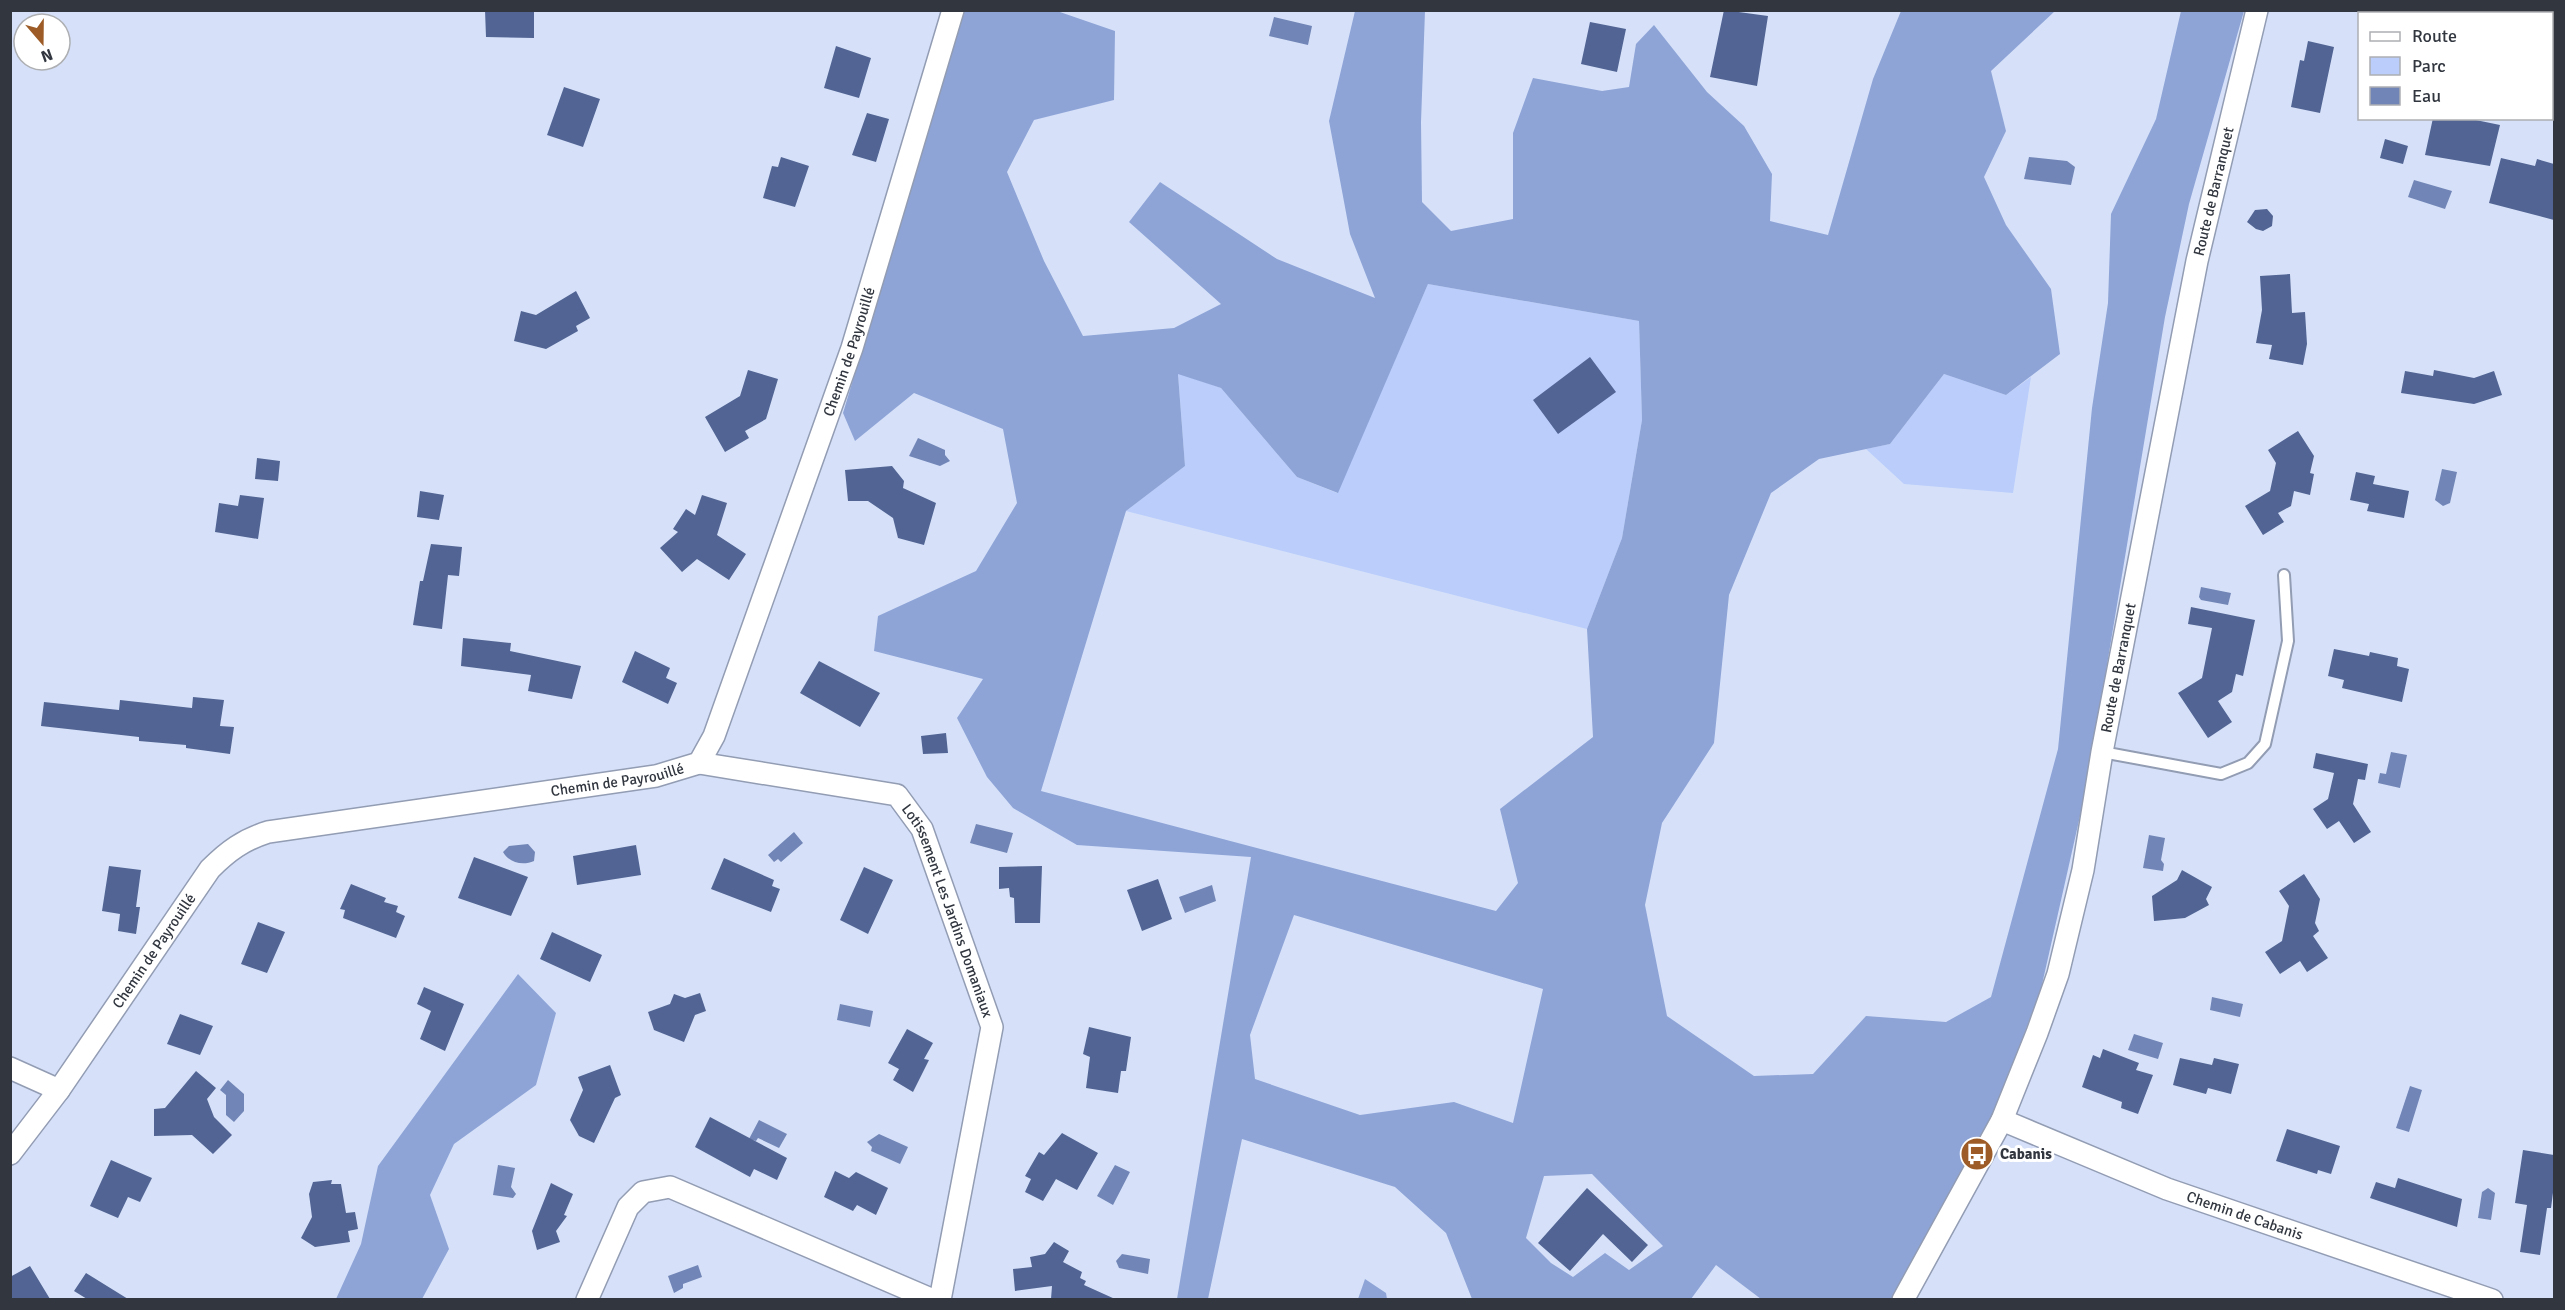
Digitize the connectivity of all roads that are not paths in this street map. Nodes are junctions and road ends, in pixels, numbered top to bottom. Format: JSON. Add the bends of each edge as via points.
{"nodes":[{"id":1,"x":952,"y":10,"type":"edge"},
{"id":2,"x":2257,"y":10,"type":"edge"},
{"id":3,"x":2284,"y":575,"type":"dead end"},
{"id":4,"x":2102,"y":752,"type":"junction"},
{"id":5,"x":699,"y":763,"type":"junction"},
{"id":6,"x":10,"y":1068,"type":"edge"},
{"id":7,"x":59,"y":1090,"type":"junction"},
{"id":8,"x":2002,"y":1120,"type":"junction"},
{"id":9,"x":10,"y":1154,"type":"edge"},
{"id":10,"x":587,"y":1299,"type":"edge"},
{"id":11,"x":933,"y":1299,"type":"edge"},
{"id":12,"x":940,"y":1299,"type":"edge"},
{"id":13,"x":1903,"y":1299,"type":"edge"},
{"id":14,"x":2492,"y":1299,"type":"edge"}],
"edges":[{"from":1,"to":5,"type":"street","name":"Chemin de Payrouillé","via":[[852,348],[714,736]]},
{"from":2,"to":4,"type":"street","name":"Route de Barranquet","via":[[2197,261]]},
{"from":3,"to":4,"type":"lane","via":[[2288,641],[2265,744],[2248,763],[2221,774]]},
{"from":4,"to":8,"type":"street","name":"Route de Barranquet","via":[[2083,870],[2058,974]]},
{"from":5,"to":7,"type":"street","name":"Chemin de Payrouillé","via":[[656,776],[268,832],[246,839],[210,869]]},
{"from":5,"to":12,"type":"street","name":"Lotissement Les Jardins Domaniaux","via":[[897,795],[922,829],[992,1027]]},
{"from":6,"to":7,"type":"street"},
{"from":7,"to":9,"type":"street","name":"Chemin de Payrouillé"},
{"from":8,"to":13,"type":"street","name":"Route de Barranquet"},
{"from":8,"to":14,"type":"street","name":"Chemin de Cabanis","via":[[2167,1189]]},
{"from":10,"to":11,"type":"street","via":[[628,1207],[643,1192],[670,1187]]}]}
